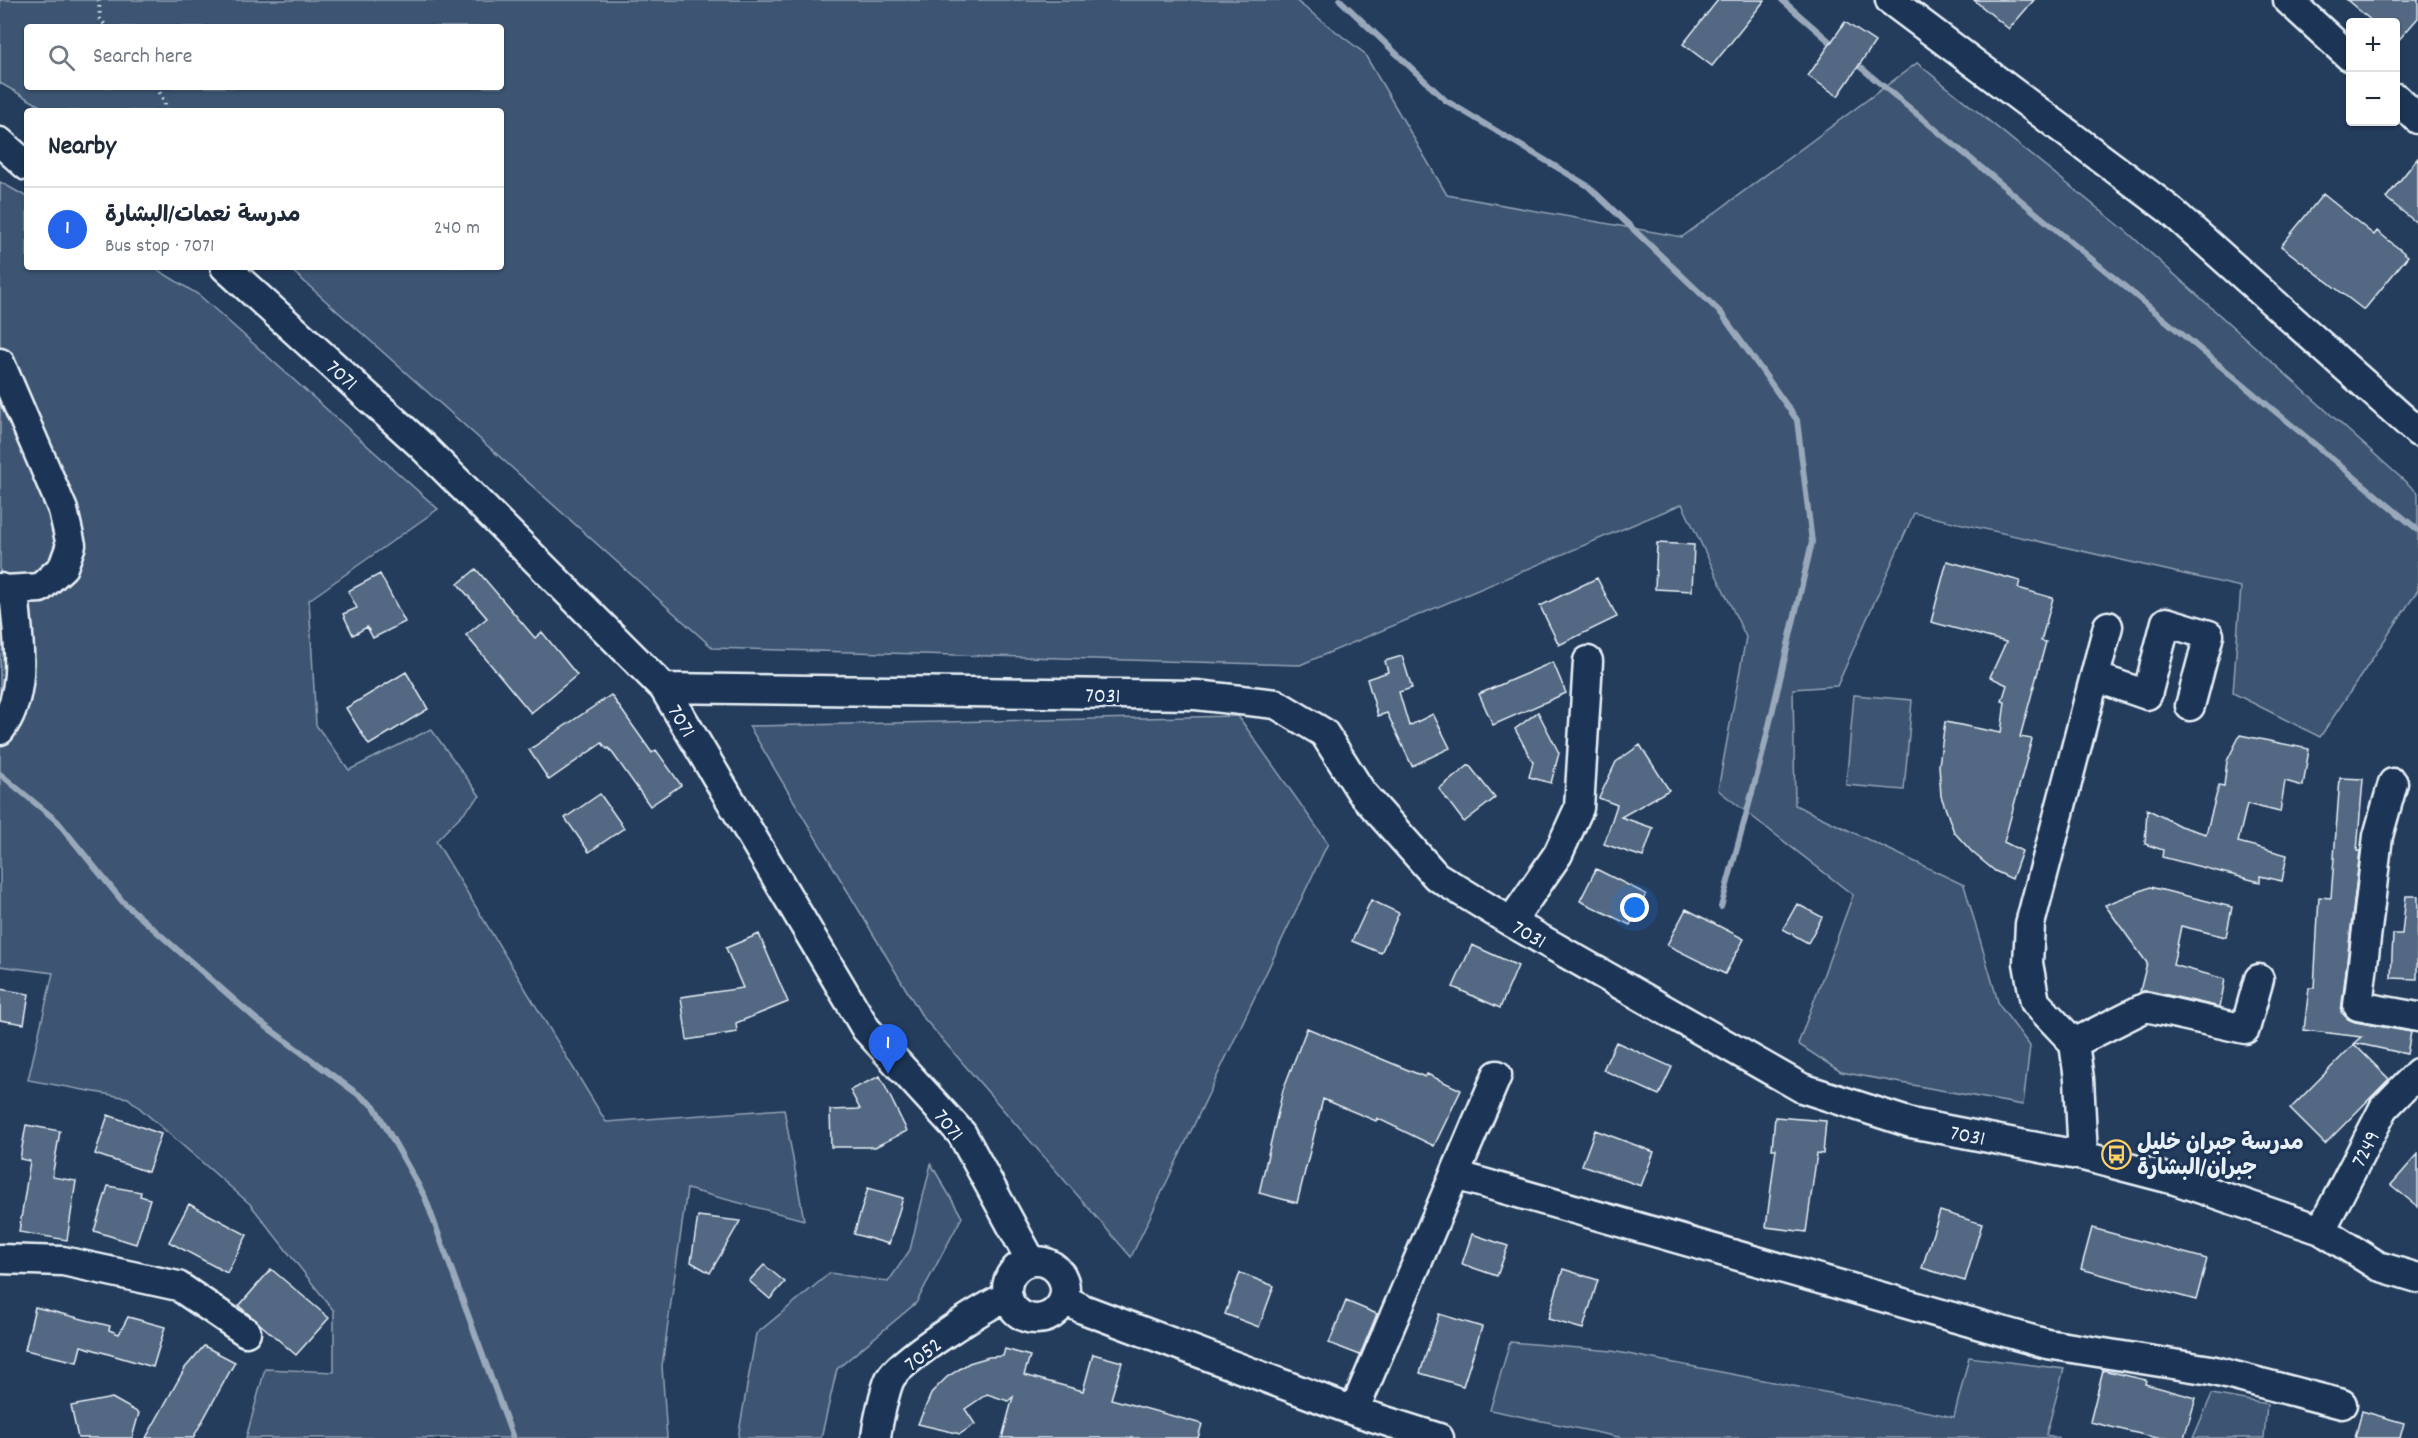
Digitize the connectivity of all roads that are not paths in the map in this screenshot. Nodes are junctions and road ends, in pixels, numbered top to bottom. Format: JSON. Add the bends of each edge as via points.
{"nodes":[{"id":1,"x":1890,"y":0,"type":"edge"},
{"id":2,"x":2288,"y":0,"type":"edge"},
{"id":3,"x":2346,"y":53,"type":"edge"},
{"id":4,"x":2400,"y":102,"type":"edge"},
{"id":5,"x":2418,"y":119,"type":"edge"},
{"id":6,"x":0,"y":142,"type":"edge"},
{"id":7,"x":24,"y":163,"type":"edge"},
{"id":8,"x":228,"y":270,"type":"edge"},
{"id":9,"x":0,"y":363,"type":"edge"},
{"id":10,"x":2418,"y":432,"type":"edge"},
{"id":11,"x":7,"y":589,"type":"edge"},
{"id":12,"x":2108,"y":626,"type":"dead end"},
{"id":13,"x":1588,"y":661,"type":"dead end"},
{"id":14,"x":2095,"y":677,"type":"junction"},
{"id":15,"x":664,"y":688,"type":"junction"},
{"id":16,"x":2190,"y":706,"type":"dead end"},
{"id":17,"x":0,"y":730,"type":"edge"},
{"id":18,"x":2393,"y":783,"type":"dead end"},
{"id":19,"x":1511,"y":922,"type":"junction"},
{"id":20,"x":2259,"y":979,"type":"dead end"},
{"id":21,"x":2418,"y":1017,"type":"edge"},
{"id":22,"x":2074,"y":1043,"type":"junction"},
{"id":23,"x":2418,"y":1073,"type":"edge"},
{"id":24,"x":1497,"y":1075,"type":"dead end"},
{"id":25,"x":2083,"y":1156,"type":"junction"},
{"id":26,"x":1455,"y":1174,"type":"junction"},
{"id":27,"x":2321,"y":1230,"type":"junction"},
{"id":28,"x":0,"y":1259,"type":"edge"},
{"id":29,"x":1031,"y":1261,"type":"junction"},
{"id":30,"x":2418,"y":1278,"type":"edge"},
{"id":31,"x":1007,"y":1297,"type":"junction"},
{"id":32,"x":1064,"y":1299,"type":"junction"},
{"id":33,"x":246,"y":1332,"type":"dead end"},
{"id":34,"x":2342,"y":1404,"type":"dead end"},
{"id":35,"x":1354,"y":1411,"type":"junction"},
{"id":36,"x":876,"y":1438,"type":"edge"},
{"id":37,"x":1439,"y":1438,"type":"edge"}],
"edges":[{"from":1,"to":10,"type":"street","via":[[2170,210]]},
{"from":2,"to":3,"type":"street"},
{"from":4,"to":5,"type":"street"},
{"from":6,"to":7,"type":"street"},
{"from":8,"to":15,"type":"street","name":"7071","via":[[422,446]]},
{"from":9,"to":11,"type":"street","via":[[63,510],[70,544],[63,567],[40,588]]},
{"from":11,"to":17,"type":"street","via":[[20,681],[9,718]]},
{"from":12,"to":14,"type":"street"},
{"from":13,"to":19,"type":"street","via":[[1579,808],[1558,854]]},
{"from":14,"to":16,"type":"street","via":[[2147,695],[2166,622],[2209,635]]},
{"from":14,"to":22,"type":"street","via":[[2030,924],[2028,963],[2035,1002]]},
{"from":15,"to":19,"type":"street","name":"7031","via":[[1196,695],[1276,704],[1324,733],[1362,793],[1436,876]]},
{"from":15,"to":29,"type":"street","name":"7071","via":[[867,1029],[962,1134]]},
{"from":18,"to":21,"type":"street","via":[[2378,836],[2358,1006]]},
{"from":19,"to":25,"type":"street","name":"7031","via":[[1802,1088],[1911,1123]]},
{"from":20,"to":22,"type":"street","via":[[2245,1029],[2146,1007]]},
{"from":22,"to":25,"type":"street"},
{"from":23,"to":27,"type":"street","name":"7249","via":[[2384,1108]]},
{"from":24,"to":26,"type":"street"},
{"from":25,"to":27,"type":"street","name":"7031","via":[[2175,1180]]},
{"from":26,"to":34,"type":"street","via":[[2047,1344],[2211,1370]]},
{"from":26,"to":35,"type":"street"},
{"from":27,"to":30,"type":"street","name":"7031","via":[[2378,1266]]},
{"from":28,"to":33,"type":"street","via":[[63,1261],[178,1286]]},
{"from":29,"to":31,"type":"street","via":[[1012,1273],[1007,1282]]},
{"from":29,"to":32,"type":"street","via":[[1057,1269],[1066,1289]]},
{"from":31,"to":32,"type":"street","via":[[1018,1313],[1036,1319],[1053,1314]]},
{"from":31,"to":36,"type":"street","name":"7052","via":[[919,1352],[890,1378]]},
{"from":32,"to":35,"type":"street"},
{"from":35,"to":37,"type":"street"}]}
